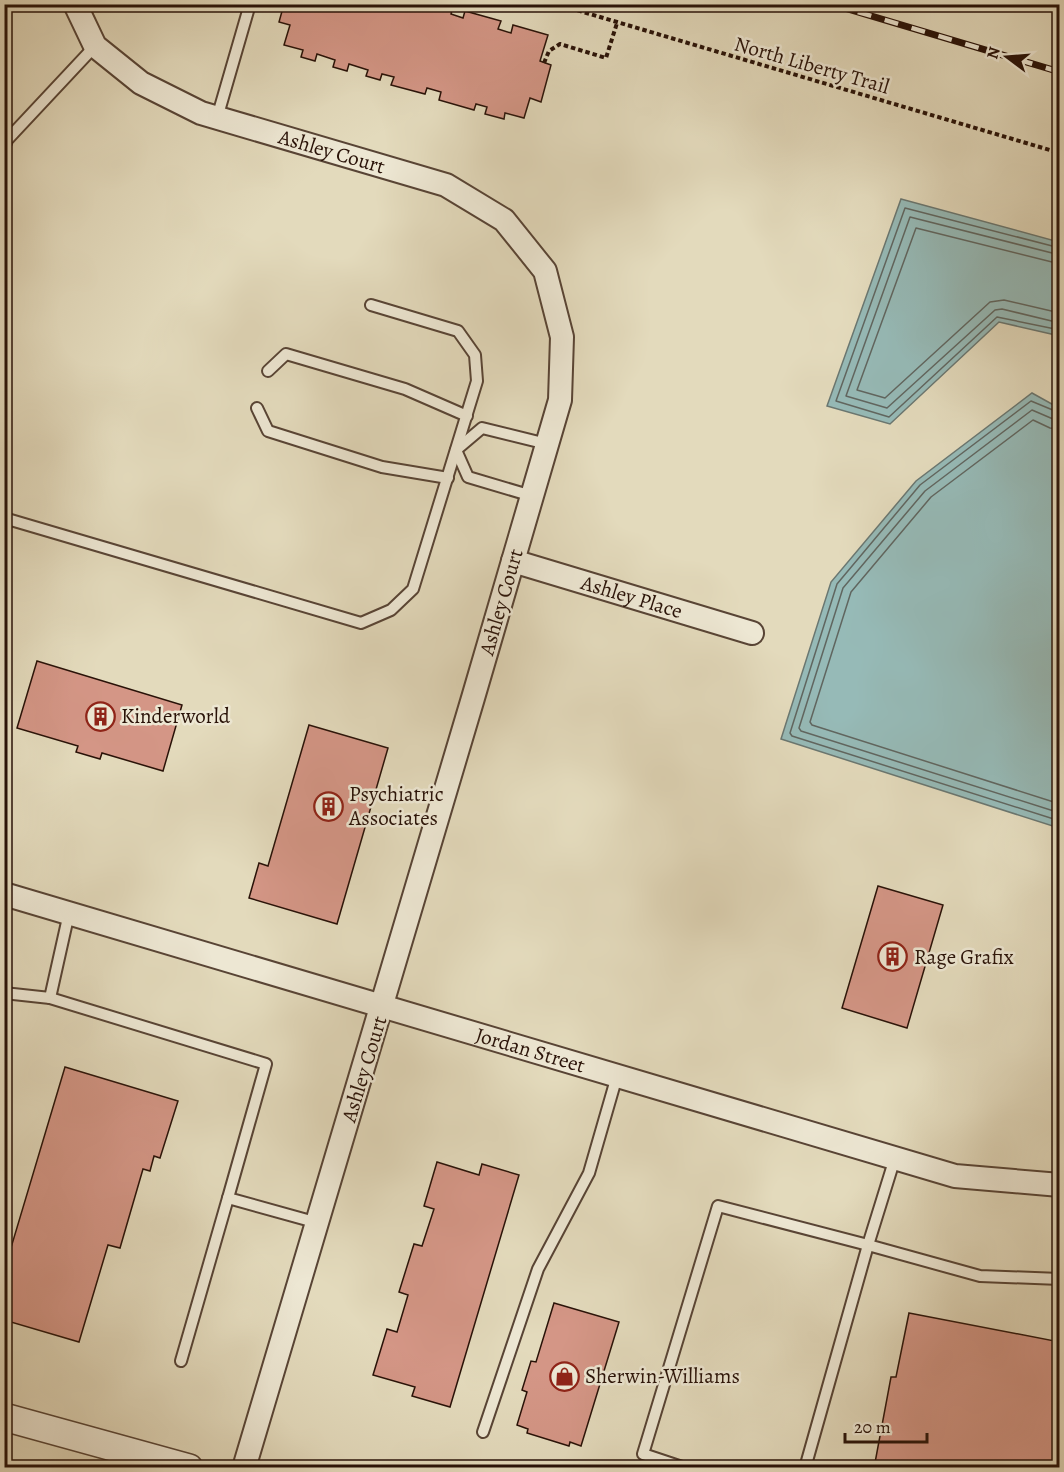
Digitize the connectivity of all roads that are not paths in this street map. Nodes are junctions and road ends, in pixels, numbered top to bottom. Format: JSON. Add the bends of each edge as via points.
{"nodes":[{"id":1,"x":75,"y":4,"type":"edge"},
{"id":2,"x":250,"y":4,"type":"edge"},
{"id":3,"x":95,"y":46,"type":"junction"},
{"id":4,"x":217,"y":118,"type":"junction"},
{"id":5,"x":4,"y":148,"type":"edge"},
{"id":6,"x":371,"y":305,"type":"dead end"},
{"id":7,"x":268,"y":371,"type":"dead end"},
{"id":8,"x":257,"y":408,"type":"dead end"},
{"id":9,"x":467,"y":416,"type":"junction"},
{"id":10,"x":547,"y":444,"type":"junction"},
{"id":11,"x":456,"y":450,"type":"junction"},
{"id":12,"x":447,"y":478,"type":"junction"},
{"id":13,"x":532,"y":496,"type":"junction"},
{"id":14,"x":4,"y":518,"type":"edge"},
{"id":15,"x":513,"y":561,"type":"junction"},
{"id":16,"x":752,"y":633,"type":"dead end"},
{"id":17,"x":4,"y":894,"type":"edge"},
{"id":18,"x":69,"y":913,"type":"junction"},
{"id":19,"x":4,"y":993,"type":"edge"},
{"id":20,"x":50,"y":998,"type":"junction"},
{"id":21,"x":382,"y":1007,"type":"junction"},
{"id":22,"x":617,"y":1077,"type":"junction"},
{"id":23,"x":896,"y":1158,"type":"junction"},
{"id":24,"x":1059,"y":1185,"type":"edge"},
{"id":25,"x":228,"y":1198,"type":"junction"},
{"id":26,"x":318,"y":1223,"type":"junction"},
{"id":27,"x":868,"y":1245,"type":"junction"},
{"id":28,"x":1059,"y":1279,"type":"edge"},
{"id":29,"x":181,"y":1361,"type":"dead end"},
{"id":30,"x":4,"y":1417,"type":"edge"},
{"id":31,"x":483,"y":1432,"type":"dead end"},
{"id":32,"x":189,"y":1467,"type":"edge"},
{"id":33,"x":244,"y":1467,"type":"edge"},
{"id":34,"x":685,"y":1467,"type":"edge"},
{"id":35,"x":805,"y":1467,"type":"edge"}],
"edges":[{"from":1,"to":3,"type":"street","name":"Ashley Court"},
{"from":2,"to":4,"type":"lane"},
{"from":3,"to":4,"type":"street","name":"Ashley Court","via":[[141,83]]},
{"from":3,"to":5,"type":"lane","via":[[7,140]]},
{"from":4,"to":10,"type":"street","name":"Ashley Court","via":[[446,185],[504,220],[545,271],[562,337],[560,400]]},
{"from":6,"to":9,"type":"lane","via":[[458,331],[475,355],[477,381]]},
{"from":7,"to":9,"type":"lane","via":[[286,354],[405,389]]},
{"from":8,"to":12,"type":"lane","via":[[268,431],[382,467]]},
{"from":9,"to":11,"type":"lane"},
{"from":10,"to":11,"type":"lane","via":[[482,428]]},
{"from":10,"to":13,"type":"street","name":"Ashley Court"},
{"from":11,"to":12,"type":"lane"},
{"from":11,"to":13,"type":"lane","via":[[468,477]]},
{"from":12,"to":14,"type":"lane","via":[[413,589],[391,609],[361,623]]},
{"from":13,"to":15,"type":"street","name":"Ashley Court"},
{"from":15,"to":16,"type":"street","name":"Ashley Place"},
{"from":15,"to":21,"type":"street","name":"Ashley Court"},
{"from":17,"to":18,"type":"street","name":"Jordan Street"},
{"from":18,"to":20,"type":"lane"},
{"from":18,"to":21,"type":"street","name":"Jordan Street"},
{"from":19,"to":20,"type":"lane"},
{"from":20,"to":25,"type":"lane","via":[[266,1064]]},
{"from":21,"to":22,"type":"street","name":"Jordan Street"},
{"from":21,"to":26,"type":"street","name":"Ashley Court"},
{"from":22,"to":23,"type":"street","name":"Jordan Street"},
{"from":22,"to":31,"type":"lane","via":[[589,1173],[538,1269]]},
{"from":23,"to":24,"type":"street","name":"Jordan Street","via":[[955,1176]]},
{"from":23,"to":27,"type":"lane"},
{"from":25,"to":26,"type":"lane"},
{"from":25,"to":29,"type":"lane"},
{"from":26,"to":33,"type":"street","name":"Ashley Court"},
{"from":27,"to":28,"type":"lane","via":[[980,1276]]},
{"from":27,"to":34,"type":"lane","via":[[718,1206],[643,1454]]},
{"from":27,"to":35,"type":"lane"},
{"from":30,"to":32,"type":"street"}]}
